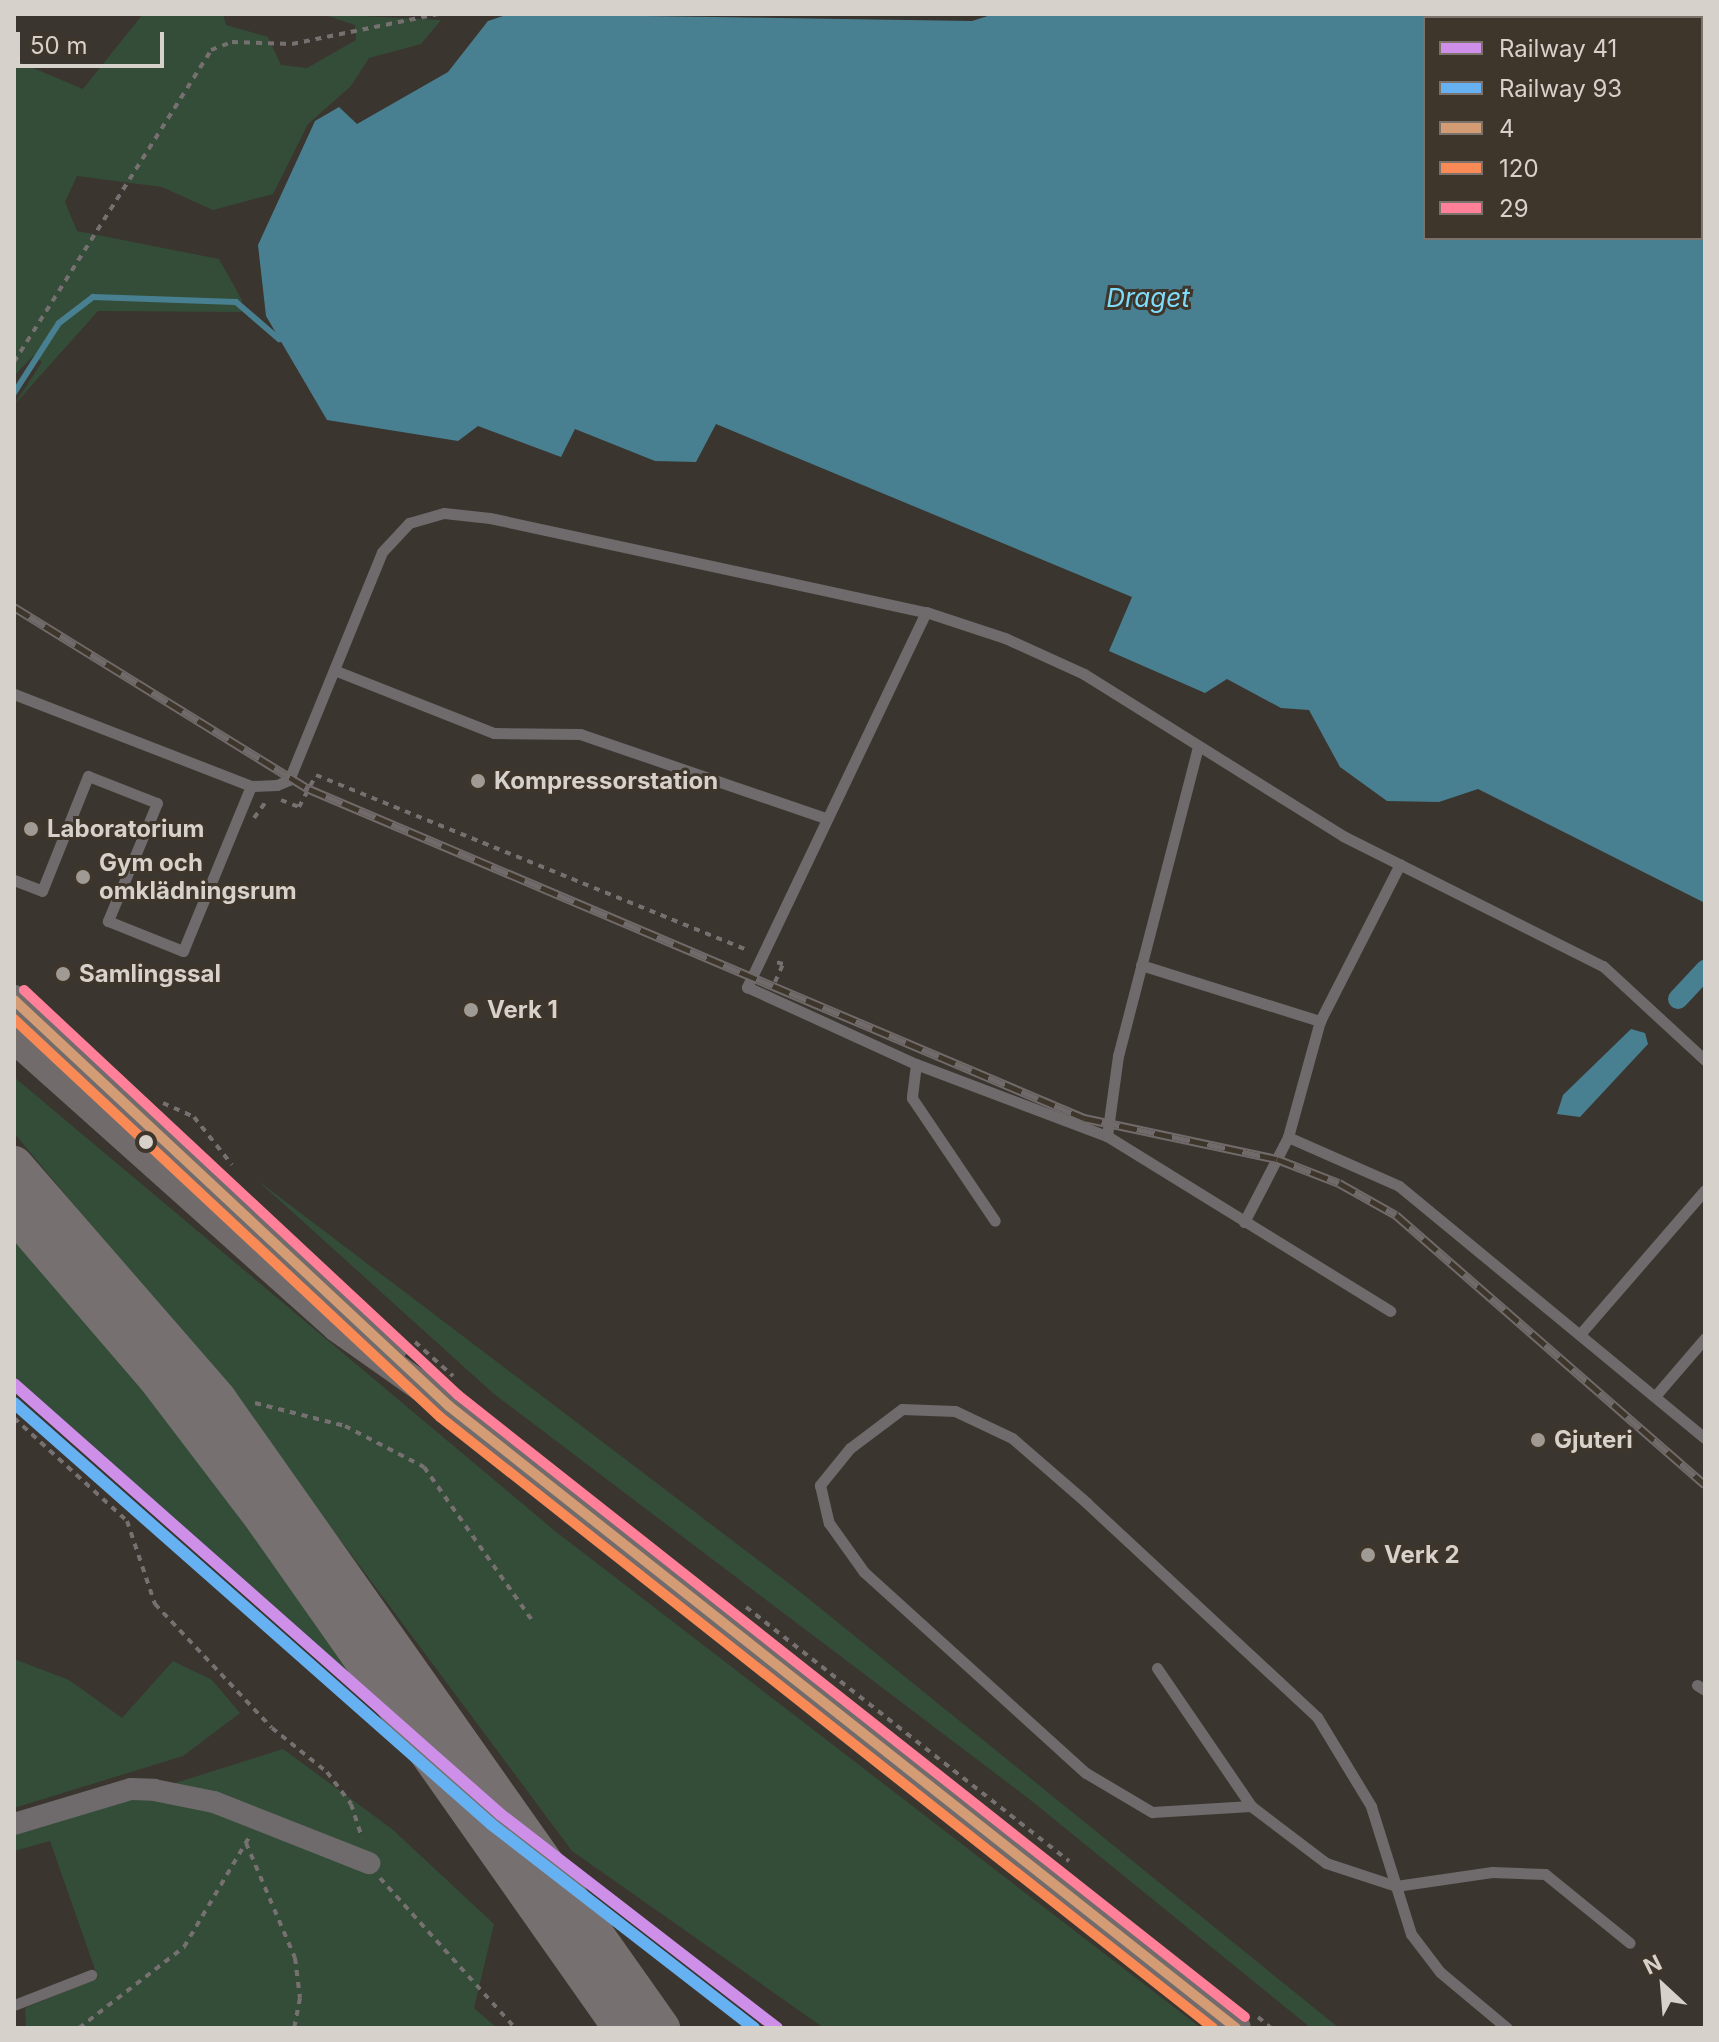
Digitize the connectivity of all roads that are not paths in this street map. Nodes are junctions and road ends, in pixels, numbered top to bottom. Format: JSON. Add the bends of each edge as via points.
{"nodes":[{"id":1,"x":926,"y":612,"type":"junction"},
{"id":2,"x":334,"y":670,"type":"junction"},
{"id":3,"x":14,"y":694,"type":"edge"},
{"id":4,"x":1198,"y":747,"type":"junction"},
{"id":5,"x":251,"y":786,"type":"junction"},
{"id":6,"x":826,"y":818,"type":"junction"},
{"id":7,"x":1400,"y":864,"type":"junction"},
{"id":8,"x":14,"y":880,"type":"edge"},
{"id":9,"x":1141,"y":965,"type":"junction"},
{"id":10,"x":14,"y":1000,"type":"edge"},
{"id":11,"x":1320,"y":1021,"type":"junction"},
{"id":12,"x":14,"y":1038,"type":"edge"},
{"id":13,"x":1705,"y":1060,"type":"edge"},
{"id":14,"x":916,"y":1064,"type":"junction"},
{"id":15,"x":1107,"y":1136,"type":"junction"},
{"id":16,"x":1288,"y":1137,"type":"junction"},
{"id":17,"x":14,"y":1165,"type":"edge"},
{"id":18,"x":1705,"y":1190,"type":"edge"},
{"id":19,"x":14,"y":1212,"type":"edge"},
{"id":20,"x":995,"y":1221,"type":"dead end"},
{"id":21,"x":1244,"y":1222,"type":"junction"},
{"id":22,"x":1390,"y":1311,"type":"dead end"},
{"id":23,"x":1581,"y":1333,"type":"junction"},
{"id":24,"x":1705,"y":1338,"type":"edge"},
{"id":25,"x":456,"y":1395,"type":"junction"},
{"id":26,"x":1656,"y":1395,"type":"junction"},
{"id":27,"x":1705,"y":1438,"type":"edge"},
{"id":28,"x":1157,"y":1668,"type":"dead end"},
{"id":29,"x":1251,"y":1806,"type":"junction"},
{"id":30,"x":14,"y":1824,"type":"edge"},
{"id":31,"x":369,"y":1863,"type":"road end"},
{"id":32,"x":1396,"y":1886,"type":"junction"},
{"id":33,"x":1630,"y":1943,"type":"dead end"},
{"id":34,"x":91,"y":1975,"type":"dead end"},
{"id":35,"x":14,"y":2005,"type":"edge"},
{"id":36,"x":1243,"y":2019,"type":"edge"},
{"id":37,"x":622,"y":2028,"type":"edge"},
{"id":38,"x":661,"y":2028,"type":"edge"},
{"id":39,"x":1507,"y":2028,"type":"edge"}],
"edges":[{"from":1,"to":2,"type":"lane","via":[[444,513],[409,523],[382,552]]},
{"from":1,"to":4,"type":"lane","via":[[1084,674]]},
{"from":1,"to":6,"type":"lane"},
{"from":2,"to":5,"type":"lane","via":[[289,780]]},
{"from":2,"to":6,"type":"lane","via":[[494,733],[580,734]]},
{"from":3,"to":5,"type":"lane"},
{"from":4,"to":7,"type":"lane"},
{"from":4,"to":9,"type":"lane"},
{"from":5,"to":8,"type":"lane","via":[[183,951],[108,921],[157,803],[88,776],[42,891]]},
{"from":6,"to":14,"type":"lane","via":[[747,987]]},
{"from":7,"to":11,"type":"lane"},
{"from":7,"to":13,"type":"lane","via":[[1603,966]]},
{"from":9,"to":11,"type":"lane"},
{"from":9,"to":15,"type":"lane"},
{"from":10,"to":25,"type":"main road"},
{"from":11,"to":16,"type":"lane"},
{"from":12,"to":25,"type":"main road","via":[[337,1327]]},
{"from":14,"to":15,"type":"lane"},
{"from":14,"to":20,"type":"lane","via":[[912,1098]]},
{"from":15,"to":21,"type":"lane"},
{"from":16,"to":21,"type":"lane"},
{"from":16,"to":23,"type":"lane","via":[[1399,1186]]},
{"from":17,"to":38,"type":"highway","via":[[218,1400]]},
{"from":18,"to":23,"type":"lane"},
{"from":19,"to":37,"type":"highway","via":[[156,1377],[264,1519]]},
{"from":21,"to":22,"type":"lane"},
{"from":23,"to":26,"type":"lane"},
{"from":24,"to":26,"type":"lane"},
{"from":25,"to":36,"type":"main road"},
{"from":26,"to":27,"type":"lane"},
{"from":28,"to":29,"type":"lane"},
{"from":29,"to":32,"type":"lane","via":[[1326,1863]]},
{"from":29,"to":32,"type":"lane","via":[[1152,1812],[1086,1773],[864,1572],[829,1523],[820,1485],[850,1448],[902,1409],[955,1411],[1012,1438],[1317,1717],[1371,1806]]},
{"from":30,"to":31,"type":"street","via":[[131,1789],[214,1802]]},
{"from":32,"to":33,"type":"lane","via":[[1492,1872],[1545,1874]]},
{"from":32,"to":39,"type":"lane","via":[[1411,1934],[1440,1972]]},
{"from":34,"to":35,"type":"lane"}]}
